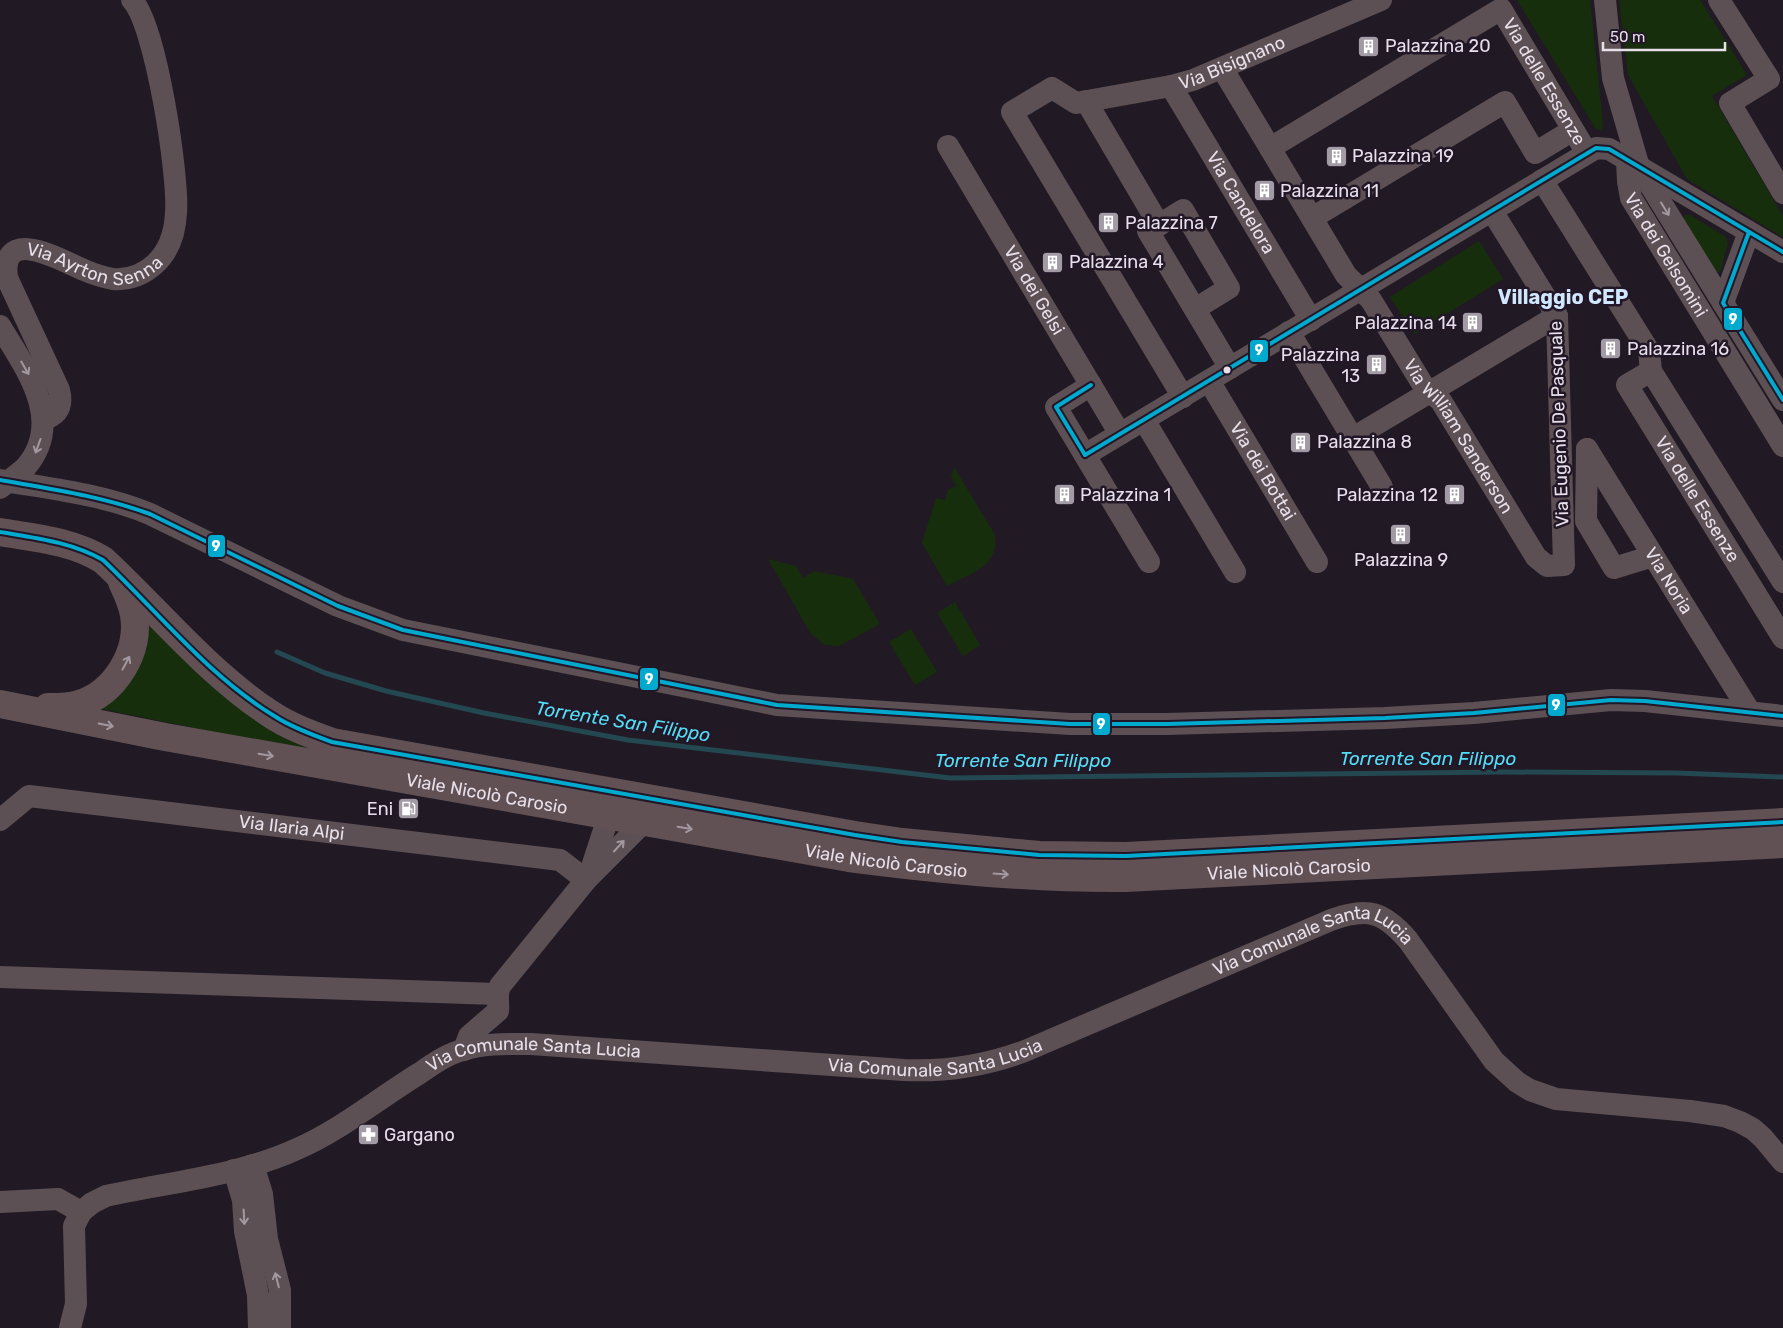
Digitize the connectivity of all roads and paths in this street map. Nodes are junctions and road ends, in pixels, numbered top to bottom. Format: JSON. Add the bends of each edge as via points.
{"nodes":[{"id":1,"x":132,"y":0,"type":"edge"},
{"id":2,"x":1381,"y":0,"type":"edge"},
{"id":3,"x":1605,"y":0,"type":"edge"},
{"id":4,"x":1719,"y":0,"type":"edge"},
{"id":5,"x":1222,"y":68,"type":"junction"},
{"id":6,"x":1171,"y":86,"type":"junction"},
{"id":7,"x":1081,"y":102,"type":"junction"},
{"id":8,"x":1574,"y":130,"type":"junction"},
{"id":9,"x":948,"y":146,"type":"dead end"},
{"id":10,"x":1270,"y":148,"type":"junction"},
{"id":11,"x":1587,"y":153,"type":"junction"},
{"id":12,"x":1633,"y":164,"type":"junction"},
{"id":13,"x":1542,"y":180,"type":"junction"},
{"id":14,"x":1783,"y":193,"type":"edge"},
{"id":15,"x":1492,"y":211,"type":"junction"},
{"id":16,"x":1312,"y":218,"type":"junction"},
{"id":17,"x":1159,"y":225,"type":"junction"},
{"id":18,"x":1749,"y":232,"type":"junction"},
{"id":19,"x":1783,"y":252,"type":"edge"},
{"id":20,"x":1709,"y":280,"type":"junction"},
{"id":21,"x":1361,"y":290,"type":"junction"},
{"id":22,"x":1689,"y":293,"type":"junction"},
{"id":23,"x":1723,"y":303,"type":"junction"},
{"id":24,"x":1194,"y":309,"type":"junction"},
{"id":25,"x":1557,"y":316,"type":"junction"},
{"id":26,"x":1311,"y":320,"type":"junction"},
{"id":27,"x":0,"y":326,"type":"edge"},
{"id":28,"x":1290,"y":332,"type":"junction"},
{"id":29,"x":1230,"y":368,"type":"junction"},
{"id":30,"x":1651,"y":370,"type":"junction"},
{"id":31,"x":1209,"y":381,"type":"junction"},
{"id":32,"x":1091,"y":386,"type":"junction"},
{"id":33,"x":1430,"y":392,"type":"junction"},
{"id":34,"x":1183,"y":396,"type":"junction"},
{"id":35,"x":1783,"y":400,"type":"edge"},
{"id":36,"x":1775,"y":416,"type":"edge"},
{"id":37,"x":43,"y":420,"type":"junction"},
{"id":38,"x":1144,"y":420,"type":"junction"},
{"id":39,"x":1120,"y":434,"type":"junction"},
{"id":40,"x":1353,"y":438,"type":"junction"},
{"id":41,"x":1783,"y":446,"type":"edge"},
{"id":42,"x":1085,"y":455,"type":"junction"},
{"id":43,"x":0,"y":480,"type":"edge"},
{"id":44,"x":1382,"y":487,"type":"dead end"},
{"id":45,"x":0,"y":488,"type":"edge"},
{"id":46,"x":0,"y":532,"type":"edge"},
{"id":47,"x":1653,"y":556,"type":"junction"},
{"id":48,"x":1149,"y":562,"type":"dead end"},
{"id":49,"x":1317,"y":562,"type":"dead end"},
{"id":50,"x":1564,"y":565,"type":"joint"},
{"id":51,"x":1235,"y":572,"type":"dead end"},
{"id":52,"x":117,"y":573,"type":"junction"},
{"id":53,"x":1783,"y":582,"type":"edge"},
{"id":54,"x":1783,"y":638,"type":"edge"},
{"id":55,"x":12,"y":706,"type":"edge"},
{"id":56,"x":1750,"y":712,"type":"junction"},
{"id":57,"x":1783,"y":716,"type":"edge"},
{"id":58,"x":610,"y":803,"type":"junction"},
{"id":59,"x":0,"y":820,"type":"edge"},
{"id":60,"x":645,"y":821,"type":"junction"},
{"id":61,"x":1783,"y":822,"type":"edge"},
{"id":62,"x":1783,"y":844,"type":"edge"},
{"id":63,"x":589,"y":876,"type":"junction"},
{"id":64,"x":0,"y":977,"type":"edge"},
{"id":65,"x":496,"y":994,"type":"junction"},
{"id":66,"x":464,"y":1050,"type":"junction"},
{"id":67,"x":1783,"y":1162,"type":"edge"},
{"id":68,"x":244,"y":1167,"type":"junction"},
{"id":69,"x":0,"y":1202,"type":"edge"},
{"id":70,"x":81,"y":1212,"type":"junction"},
{"id":71,"x":70,"y":1328,"type":"edge"},
{"id":72,"x":259,"y":1328,"type":"edge"},
{"id":73,"x":280,"y":1328,"type":"edge"}],
"edges":[{"from":1,"to":37,"type":"street","name":"Via Ayrton Senna","via":[[147,30],[164,98],[176,180],[174,230],[170,244],[154,265],[134,277],[123,279],[93,274],[33,250],[18,249],[6,256],[7,278],[59,390],[60,407],[56,414]]},
{"from":2,"to":5,"type":"street","name":"Via Bisignano"},
{"from":3,"to":12,"type":"street","name":"Via dei Gelsomini","via":[[1613,78]]},
{"from":4,"to":14,"type":"street","via":[[1769,79],[1730,103]]},
{"from":5,"to":6,"type":"street","name":"Via Bisignano"},
{"from":5,"to":10,"type":"street","name":"Via William Sanderson"},
{"from":6,"to":7,"type":"street","name":"Via Bisignano"},
{"from":6,"to":26,"type":"street","name":"Via Candelora"},
{"from":7,"to":17,"type":"street"},
{"from":7,"to":34,"type":"street","via":[[1052,88],[1012,112]]},
{"from":8,"to":10,"type":"street","name":"Via delle Essenze","via":[[1501,9]]},
{"from":8,"to":11,"type":"street","name":"Via delle Essenze"},
{"from":8,"to":16,"type":"street","via":[[1535,154],[1504,102]]},
{"from":9,"to":32,"type":"street","name":"Via dei Gelsi"},
{"from":10,"to":16,"type":"street","name":"Via William Sanderson"},
{"from":11,"to":12,"type":"street","via":[[1602,147]]},
{"from":11,"to":13,"type":"street"},
{"from":12,"to":18,"type":"street"},
{"from":12,"to":20,"type":"street","name":"Via dei Gelsomini","one_way":true},
{"from":12,"to":22,"type":"street","name":"Via dei Gelsomini","via":[[1628,181],[1631,198]]},
{"from":13,"to":15,"type":"street"},
{"from":13,"to":30,"type":"street","name":"Via delle Essenze","via":[[1649,351]]},
{"from":15,"to":21,"type":"street"},
{"from":15,"to":25,"type":"street","name":"Via Eugenio De Pasquale"},
{"from":16,"to":21,"type":"street","name":"Via William Sanderson","via":[[1346,275]]},
{"from":17,"to":24,"type":"street","via":[[1148,231]]},
{"from":17,"to":24,"type":"street","via":[[1183,210],[1229,288]]},
{"from":18,"to":19,"type":"street"},
{"from":18,"to":23,"type":"street"},
{"from":20,"to":22,"type":"street"},
{"from":20,"to":23,"type":"street","name":"Via dei Gelsomini"},
{"from":21,"to":26,"type":"street"},
{"from":21,"to":33,"type":"street","name":"Via William Sanderson","via":[[1371,300]]},
{"from":22,"to":36,"type":"street","name":"Via dei Gelsomini"},
{"from":23,"to":35,"type":"street","name":"Via dei Gelsomini"},
{"from":24,"to":29,"type":"street"},
{"from":25,"to":33,"type":"street"},
{"from":25,"to":50,"type":"street","name":"Via Eugenio De Pasquale"},
{"from":26,"to":28,"type":"street"},
{"from":27,"to":37,"type":"street","one_way":true,"via":[[28,373],[40,401]]},
{"from":28,"to":29,"type":"street"},
{"from":28,"to":40,"type":"street"},
{"from":29,"to":31,"type":"street"},
{"from":30,"to":53,"type":"street","name":"Via delle Essenze"},
{"from":30,"to":54,"type":"street","name":"Via delle Essenze","via":[[1627,385]]},
{"from":31,"to":34,"type":"street"},
{"from":31,"to":49,"type":"street","name":"Via dei Bottai"},
{"from":32,"to":39,"type":"street","name":"Via dei Gelsi"},
{"from":32,"to":42,"type":"street","via":[[1056,407]]},
{"from":33,"to":40,"type":"street"},
{"from":33,"to":50,"type":"street","name":"Via William Sanderson","via":[[1441,401],[1536,557],[1546,566]]},
{"from":34,"to":38,"type":"street"},
{"from":36,"to":41,"type":"street","name":"Via dei Gelsomini"},
{"from":37,"to":45,"type":"street","one_way":true,"bridge":true,"via":[[41,439],[32,460]]},
{"from":38,"to":39,"type":"street"},
{"from":38,"to":51,"type":"street"},
{"from":39,"to":42,"type":"street"},
{"from":40,"to":44,"type":"street"},
{"from":42,"to":48,"type":"street"},
{"from":43,"to":56,"type":"street","via":[[102,497],[130,505],[338,606],[403,630],[777,704],[1080,724],[1385,718],[1611,700]]},
{"from":46,"to":52,"type":"main road","name":"Viale Nicolò Carosio","via":[[72,546],[103,560]]},
{"from":47,"to":47,"type":"street","name":"Via Noria","via":[[1587,449],[1586,521],[1614,568]]},
{"from":47,"to":56,"type":"street","name":"Via Noria"},
{"from":55,"to":52,"type":"main road","one_way":true,"via":[[79,704],[94,697],[118,676],[128,662],[135,632],[131,602]]},
{"from":52,"to":58,"type":"main road","name":"Viale Nicolò Carosio","via":[[236,688],[269,713],[307,733],[353,747]]},
{"from":55,"to":58,"type":"main road","name":"Viale Nicolò Carosio","one_way":true,"via":[[213,746]]},
{"from":56,"to":57,"type":"street"},
{"from":58,"to":60,"type":"main road","name":"Viale Nicolò Carosio"},
{"from":58,"to":61,"type":"main road","name":"Viale Nicolò Carosio","via":[[902,842],[1038,855],[1126,856]]},
{"from":58,"to":63,"type":"street"},
{"from":59,"to":63,"type":"street","name":"Via Ilaria Alpi","via":[[29,796],[560,860]]},
{"from":60,"to":62,"type":"main road","name":"Viale Nicolò Carosio","one_way":true,"via":[[899,865],[1019,876],[1083,878]]},
{"from":63,"to":60,"type":"street","one_way":true},
{"from":63,"to":65,"type":"street"},
{"from":64,"to":65,"type":"street"},
{"from":65,"to":66,"type":"street","via":[[498,1011],[470,1036]]},
{"from":66,"to":67,"type":"street","name":"Via Comunale Santa Lucia","via":[[487,1045],[531,1044],[904,1070],[978,1066],[1026,1050],[1346,914],[1372,913],[1397,928],[1408,940],[1494,1061],[1530,1090],[1556,1099],[1724,1116],[1752,1129]]},
{"from":66,"to":68,"type":"street","name":"Via Comunale Santa Lucia","via":[[448,1055],[318,1139]]},
{"from":68,"to":70,"type":"street","name":"Via Comunale Santa Lucia","via":[[106,1196]]},
{"from":68,"to":72,"type":"street","one_way":true,"via":[[245,1231],[258,1296]]},
{"from":73,"to":68,"type":"street","one_way":true,"via":[[280,1290],[266,1239],[262,1194]]},
{"from":69,"to":70,"type":"street","via":[[58,1199]]},
{"from":70,"to":71,"type":"street","via":[[74,1226],[76,1304]]}]}
